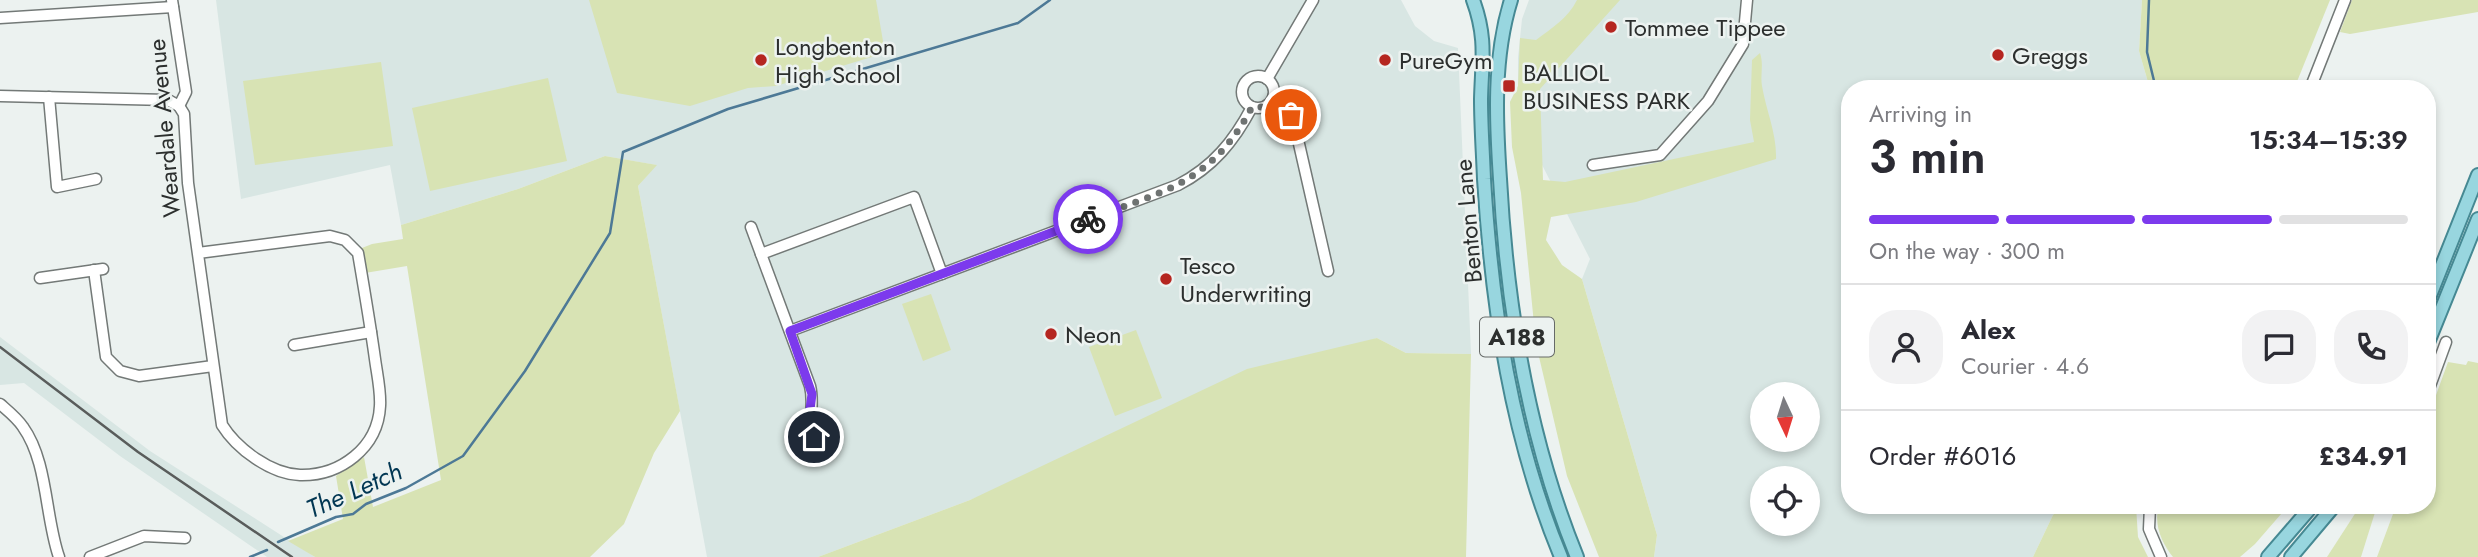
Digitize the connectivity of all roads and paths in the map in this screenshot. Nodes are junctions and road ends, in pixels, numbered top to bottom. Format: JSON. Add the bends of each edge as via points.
{"nodes":[{"id":1,"x":1313,"y":0,"type":"edge"},
{"id":2,"x":1473,"y":0,"type":"edge"},
{"id":3,"x":1511,"y":0,"type":"edge"},
{"id":4,"x":1747,"y":0,"type":"edge"},
{"id":5,"x":2345,"y":0,"type":"edge"},
{"id":6,"x":173,"y":4,"type":"edge"},
{"id":7,"x":0,"y":18,"type":"edge"},
{"id":8,"x":1267,"y":79,"type":"junction"},
{"id":9,"x":2314,"y":80,"type":"edge"},
{"id":10,"x":0,"y":96,"type":"edge"},
{"id":11,"x":49,"y":97,"type":"junction"},
{"id":12,"x":1273,"y":98,"type":"junction"},
{"id":13,"x":179,"y":106,"type":"junction"},
{"id":14,"x":1252,"y":107,"type":"junction"},
{"id":15,"x":1593,"y":165,"type":"dead end"},
{"id":16,"x":2478,"y":175,"type":"edge"},
{"id":17,"x":96,"y":179,"type":"dead end"},
{"id":18,"x":2478,"y":219,"type":"edge"},
{"id":19,"x":751,"y":227,"type":"dead end"},
{"id":20,"x":198,"y":253,"type":"junction"},
{"id":21,"x":761,"y":254,"type":"junction"},
{"id":22,"x":1328,"y":271,"type":"dead end"},
{"id":23,"x":943,"y":274,"type":"junction"},
{"id":24,"x":40,"y":278,"type":"dead end"},
{"id":25,"x":2436,"y":280,"type":"edge"},
{"id":26,"x":2436,"y":323,"type":"edge"},
{"id":27,"x":790,"y":331,"type":"junction"},
{"id":28,"x":371,"y":332,"type":"junction"},
{"id":29,"x":2446,"y":342,"type":"dead end"},
{"id":30,"x":294,"y":345,"type":"dead end"},
{"id":31,"x":213,"y":366,"type":"junction"},
{"id":32,"x":2436,"y":369,"type":"edge"},
{"id":33,"x":0,"y":404,"type":"edge"},
{"id":34,"x":814,"y":437,"type":"dead end"},
{"id":35,"x":2150,"y":514,"type":"edge"},
{"id":36,"x":2305,"y":514,"type":"edge"},
{"id":37,"x":2327,"y":514,"type":"edge"},
{"id":38,"x":185,"y":538,"type":"dead end"},
{"id":39,"x":59,"y":557,"type":"edge"},
{"id":40,"x":90,"y":557,"type":"edge"},
{"id":41,"x":1561,"y":557,"type":"edge"},
{"id":42,"x":1577,"y":557,"type":"edge"},
{"id":43,"x":2161,"y":557,"type":"edge"},
{"id":44,"x":2268,"y":557,"type":"edge"},
{"id":45,"x":2291,"y":557,"type":"edge"}],
"edges":[{"from":1,"to":8,"type":"street"},
{"from":2,"to":41,"type":"main road","name":"Benton Lane","number":"A188","via":[[1484,37],[1483,147],[1499,326],[1524,452]]},
{"from":3,"to":42,"type":"main road","name":"Benton Lane","number":"A188","via":[[1500,57],[1497,110],[1508,270],[1538,448]]},
{"from":4,"to":15,"type":"street","via":[[1743,44],[1708,101],[1660,155]]},
{"from":5,"to":9,"type":"street"},
{"from":6,"to":7,"type":"street"},
{"from":6,"to":13,"type":"street","name":"Weardale Avenue","via":[[186,93]]},
{"from":8,"to":12,"type":"street","via":[[1274,89]]},
{"from":8,"to":14,"type":"street","via":[[1255,76],[1245,83],[1243,96]]},
{"from":10,"to":11,"type":"street"},
{"from":11,"to":13,"type":"street","via":[[168,100]]},
{"from":11,"to":17,"type":"street","via":[[57,187]]},
{"from":12,"to":14,"type":"street","via":[[1264,107]]},
{"from":12,"to":22,"type":"street","via":[[1286,107],[1294,122]]},
{"from":13,"to":20,"type":"street","name":"Weardale Avenue","via":[[184,114]]},
{"from":14,"to":23,"type":"street","via":[[1223,151],[1189,179]]},
{"from":16,"to":25,"type":"main road"},
{"from":18,"to":26,"type":"main road"},
{"from":19,"to":21,"type":"street"},
{"from":20,"to":28,"type":"street","name":"Weardale Avenue","via":[[330,236],[345,240],[358,253]]},
{"from":20,"to":31,"type":"street","name":"Weardale Avenue"},
{"from":21,"to":23,"type":"street","via":[[914,197]]},
{"from":21,"to":27,"type":"street"},
{"from":23,"to":27,"type":"street"},
{"from":24,"to":31,"type":"street","via":[[98,270],[106,357],[120,371],[139,376]]},
{"from":27,"to":34,"type":"street","via":[[812,394],[809,417]]},
{"from":28,"to":30,"type":"street"},
{"from":28,"to":31,"type":"street","name":"Weardale Avenue","via":[[379,419],[358,454],[324,473],[282,472],[230,437],[222,425]]},
{"from":29,"to":32,"type":"street"},
{"from":33,"to":39,"type":"street","via":[[24,428],[35,451]]},
{"from":35,"to":43,"type":"street","via":[[2149,529]]},
{"from":36,"to":44,"type":"main road"},
{"from":37,"to":45,"type":"main road"},
{"from":38,"to":40,"type":"street","via":[[144,536]]}]}
